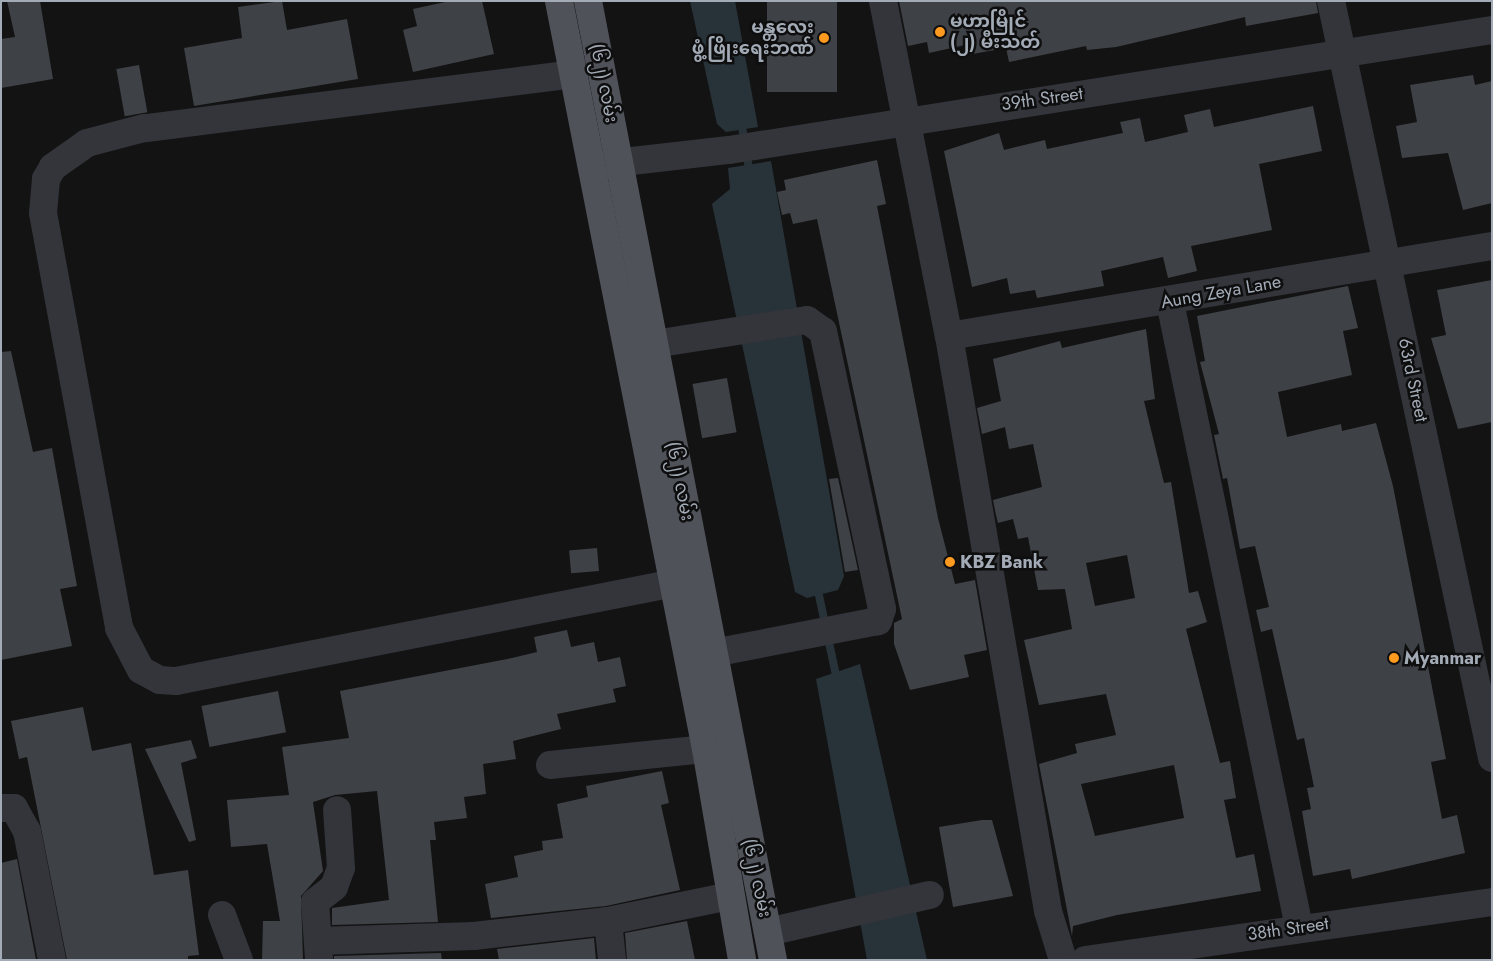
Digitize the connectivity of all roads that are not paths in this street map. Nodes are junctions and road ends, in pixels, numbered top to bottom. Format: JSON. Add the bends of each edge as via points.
{"nodes":[{"id":1,"x":559,"y":1,"type":"edge"},
{"id":2,"x":588,"y":1,"type":"edge"},
{"id":3,"x":883,"y":1,"type":"edge"},
{"id":4,"x":1331,"y":1,"type":"edge"},
{"id":5,"x":1492,"y":30,"type":"edge"},
{"id":6,"x":1342,"y":54,"type":"junction"},
{"id":7,"x":574,"y":74,"type":"junction"},
{"id":8,"x":906,"y":119,"type":"junction"},
{"id":9,"x":619,"y":162,"type":"junction"},
{"id":10,"x":593,"y":165,"type":"junction"},
{"id":11,"x":1492,"y":246,"type":"edge"},
{"id":12,"x":1388,"y":261,"type":"junction"},
{"id":13,"x":1170,"y":302,"type":"junction"},
{"id":14,"x":949,"y":336,"type":"junction"},
{"id":15,"x":654,"y":344,"type":"junction"},
{"id":16,"x":670,"y":584,"type":"junction"},
{"id":17,"x":713,"y":653,"type":"junction"},
{"id":18,"x":706,"y":749,"type":"junction"},
{"id":19,"x":1492,"y":758,"type":"edge"},
{"id":20,"x":550,"y":765,"type":"dead end"},
{"id":21,"x":1,"y":808,"type":"edge"},
{"id":22,"x":337,"y":810,"type":"dead end"},
{"id":23,"x":730,"y":896,"type":"junction"},
{"id":24,"x":923,"y":897,"type":"dead end"},
{"id":25,"x":1492,"y":902,"type":"edge"},
{"id":26,"x":222,"y":915,"type":"dead end"},
{"id":27,"x":608,"y":921,"type":"junction"},
{"id":28,"x":1299,"y":927,"type":"junction"},
{"id":29,"x":768,"y":932,"type":"junction"},
{"id":30,"x":318,"y":950,"type":"edge"},
{"id":31,"x":52,"y":960,"type":"edge"},
{"id":32,"x":239,"y":960,"type":"edge"},
{"id":33,"x":612,"y":960,"type":"edge"},
{"id":34,"x":742,"y":960,"type":"edge"},
{"id":35,"x":772,"y":960,"type":"edge"},
{"id":36,"x":1063,"y":960,"type":"edge"},
{"id":37,"x":1085,"y":960,"type":"edge"}],
"edges":[{"from":1,"to":7,"type":"main road","name":"(၆၂) လမ်း"},
{"from":2,"to":9,"type":"main road","name":"(၆၂) လမ်း"},
{"from":3,"to":8,"type":"street"},
{"from":4,"to":6,"type":"street","name":"63rd Street"},
{"from":5,"to":6,"type":"street","name":"39th Street"},
{"from":6,"to":8,"type":"street","name":"39th Street"},
{"from":6,"to":12,"type":"street","name":"63rd Street"},
{"from":7,"to":10,"type":"main road","name":"(၆၂) လမ်း"},
{"from":7,"to":16,"type":"street","via":[[144,128],[88,143],[53,167],[46,179],[43,213],[119,628],[141,670],[160,680],[176,681]]},
{"from":8,"to":9,"type":"street","name":"39th Street","via":[[729,150]]},
{"from":8,"to":14,"type":"street"},
{"from":9,"to":10,"type":"street","name":"39th Street"},
{"from":9,"to":15,"type":"main road","name":"(၆၂) လမ်း"},
{"from":10,"to":16,"type":"main road","name":"(၆၂) လမ်း"},
{"from":11,"to":12,"type":"street","name":"Aung Zeya Lane"},
{"from":12,"to":13,"type":"street","name":"Aung Zeya Lane"},
{"from":12,"to":19,"type":"street","name":"63rd Street"},
{"from":13,"to":14,"type":"street","name":"Aung Zeya Lane"},
{"from":13,"to":28,"type":"street"},
{"from":14,"to":36,"type":"street","via":[[1048,911]]},
{"from":15,"to":17,"type":"main road","name":"(၆၂) လမ်း"},
{"from":15,"to":17,"type":"street","via":[[807,320],[823,331],[882,609],[878,621]]},
{"from":16,"to":18,"type":"main road","name":"(၆၂) လမ်း"},
{"from":17,"to":29,"type":"main road","name":"(၆၂) လမ်း"},
{"from":18,"to":20,"type":"street"},
{"from":18,"to":23,"type":"main road","name":"(၆၂) လမ်း"},
{"from":21,"to":31,"type":"street","via":[[14,808],[27,831]]},
{"from":22,"to":30,"type":"street","via":[[341,868],[334,887],[315,902]]},
{"from":23,"to":27,"type":"street"},
{"from":23,"to":34,"type":"main road","name":"(၆၂) လမ်း"},
{"from":24,"to":29,"type":"street"},
{"from":25,"to":28,"type":"street","name":"38th Street"},
{"from":26,"to":32,"type":"street"},
{"from":27,"to":30,"type":"street"},
{"from":27,"to":33,"type":"street"},
{"from":28,"to":37,"type":"street","name":"38th Street"},
{"from":29,"to":35,"type":"main road","name":"(၆၂) လမ်း"}]}
